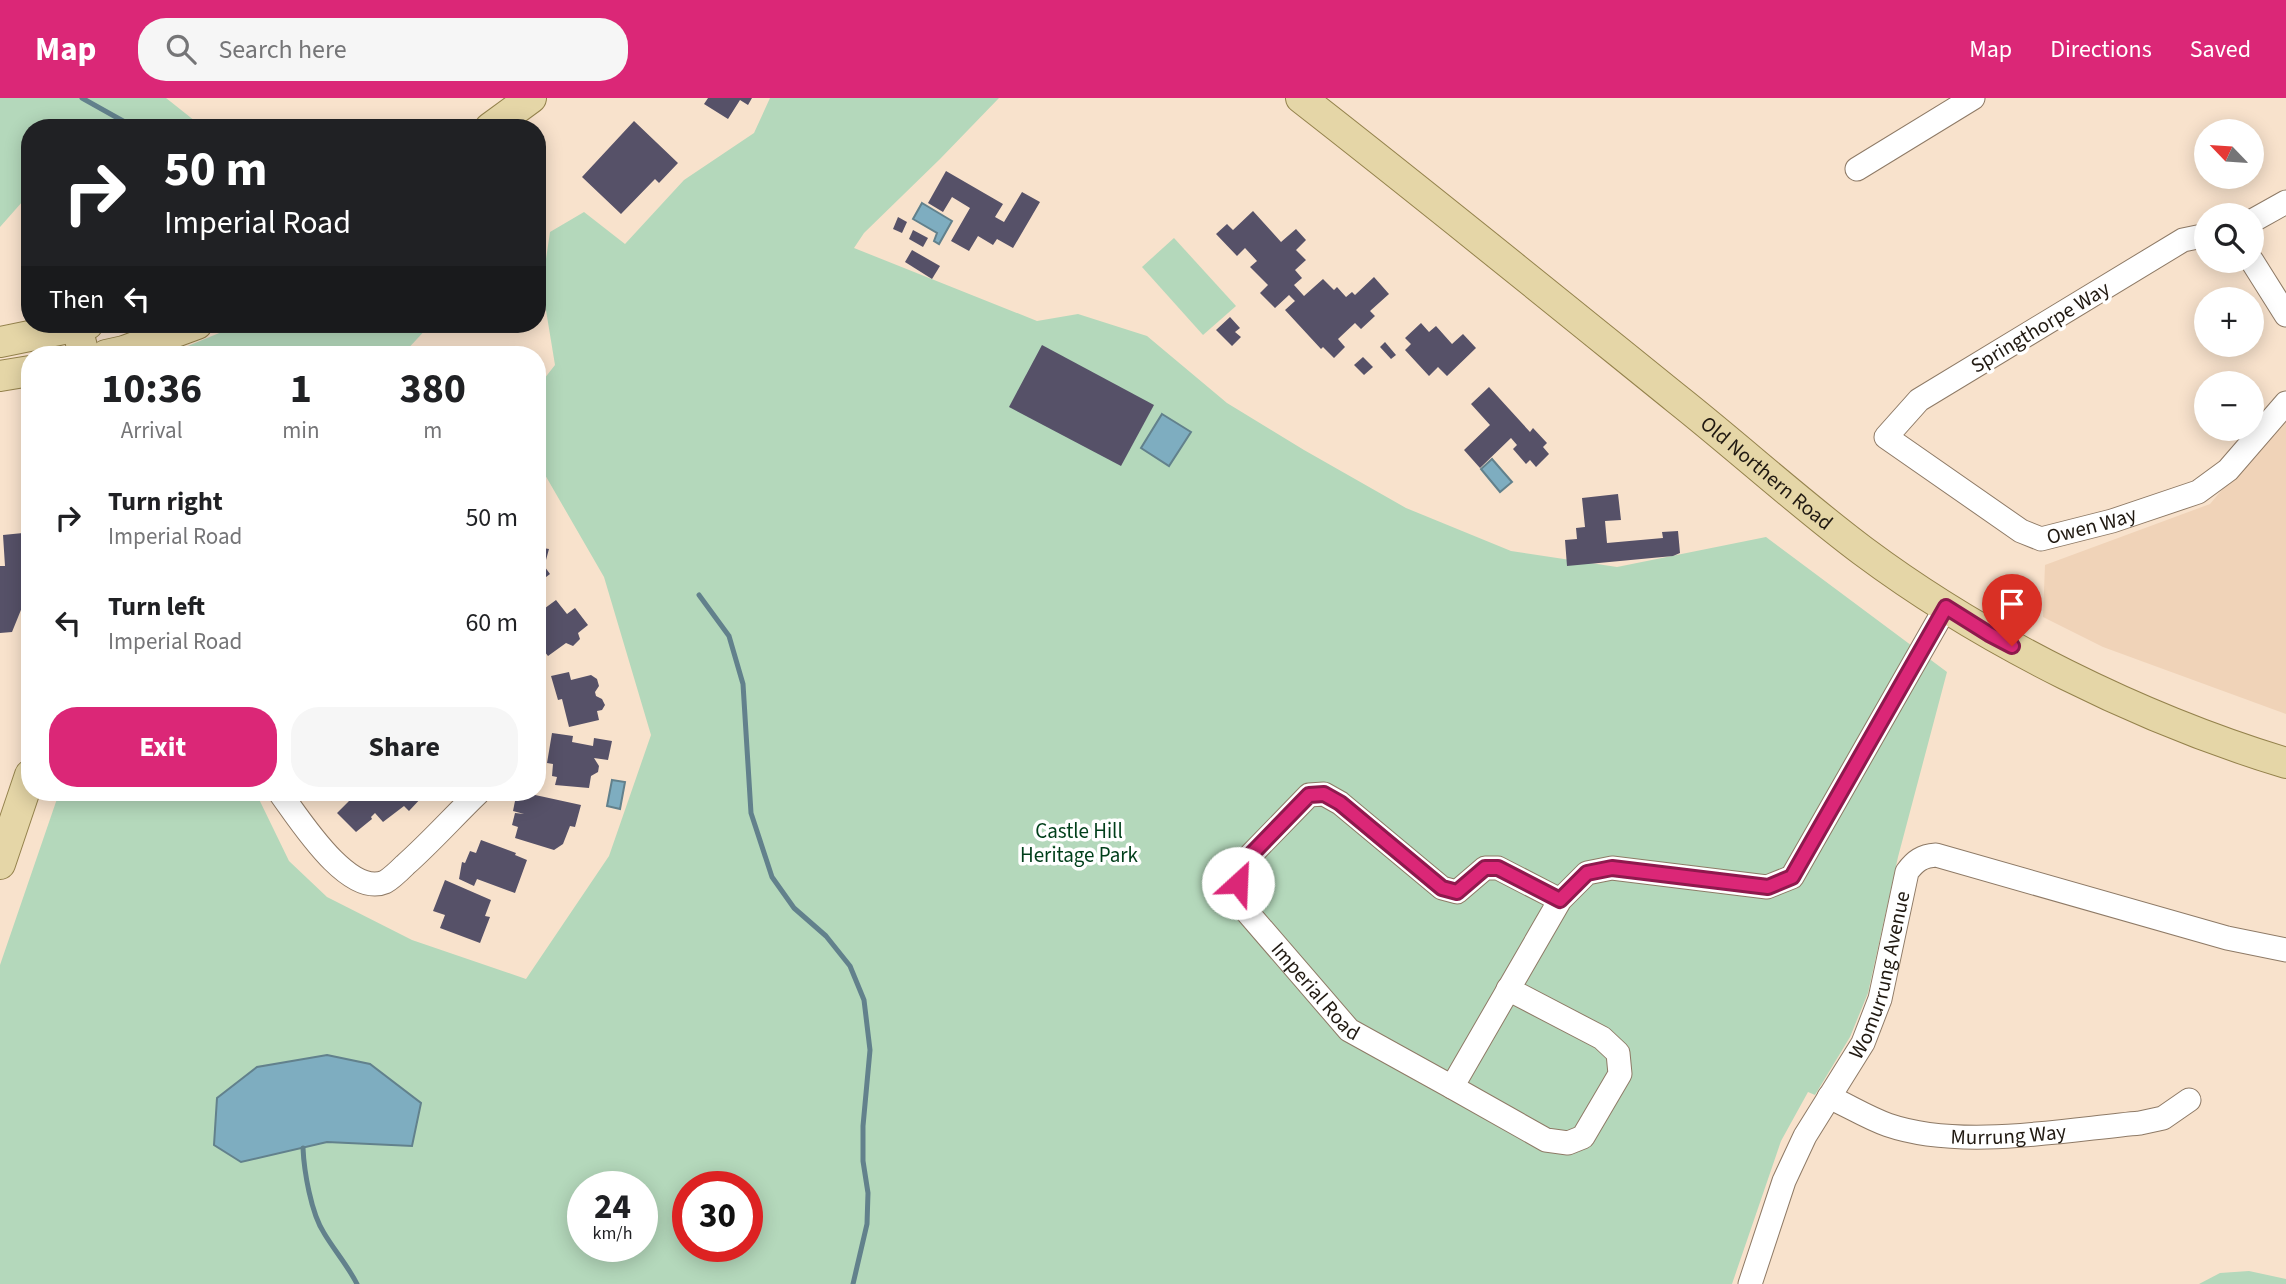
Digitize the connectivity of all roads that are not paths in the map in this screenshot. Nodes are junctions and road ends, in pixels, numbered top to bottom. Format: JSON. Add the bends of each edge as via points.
{"nodes":[{"id":1,"x":531,"y":98,"type":"edge"},
{"id":2,"x":1301,"y":98,"type":"edge"},
{"id":3,"x":1973,"y":98,"type":"edge"},
{"id":4,"x":502,"y":119,"type":"edge"},
{"id":5,"x":1857,"y":169,"type":"dead end"},
{"id":6,"x":2286,"y":202,"type":"edge"},
{"id":7,"x":2264,"y":214,"type":"edge"},
{"id":8,"x":2194,"y":238,"type":"edge"},
{"id":9,"x":2260,"y":273,"type":"edge"},
{"id":10,"x":2286,"y":315,"type":"edge"},
{"id":11,"x":44,"y":333,"type":"edge"},
{"id":12,"x":173,"y":333,"type":"edge"},
{"id":13,"x":0,"y":342,"type":"edge"},
{"id":14,"x":138,"y":346,"type":"edge"},
{"id":15,"x":21,"y":372,"type":"edge"},
{"id":16,"x":0,"y":376,"type":"edge"},
{"id":17,"x":2286,"y":403,"type":"edge"},
{"id":18,"x":1886,"y":437,"type":"joint"},
{"id":19,"x":1946,"y":607,"type":"junction"},
{"id":20,"x":2286,"y":763,"type":"edge"},
{"id":21,"x":21,"y":801,"type":"edge"},
{"id":22,"x":286,"y":801,"type":"edge"},
{"id":23,"x":470,"y":801,"type":"edge"},
{"id":24,"x":0,"y":864,"type":"edge"},
{"id":25,"x":1560,"y":900,"type":"junction"},
{"id":26,"x":2286,"y":950,"type":"edge"},
{"id":27,"x":1508,"y":989,"type":"junction"},
{"id":28,"x":1452,"y":1087,"type":"junction"},
{"id":29,"x":1829,"y":1097,"type":"junction"},
{"id":30,"x":2189,"y":1100,"type":"dead end"},
{"id":31,"x":1749,"y":1284,"type":"edge"}],
"edges":[{"from":1,"to":4,"type":"main road"},
{"from":2,"to":19,"type":"main road","name":"Old Northern Road","via":[[1863,551]]},
{"from":3,"to":5,"type":"street"},
{"from":6,"to":7,"type":"street"},
{"from":8,"to":18,"type":"street","name":"Springthorpe Way","via":[[2183,240],[1919,400]]},
{"from":9,"to":10,"type":"street"},
{"from":11,"to":13,"type":"main road"},
{"from":12,"to":14,"type":"main road"},
{"from":15,"to":16,"type":"main road"},
{"from":17,"to":18,"type":"street","name":"Owen Way","via":[[2228,470],[2198,492],[2041,539],[2021,531]]},
{"from":19,"to":20,"type":"main road","name":"Old Northern Road","via":[[1989,634],[2119,699]]},
{"from":19,"to":25,"type":"street","via":[[1792,877],[1768,887],[1612,868],[1587,873]]},
{"from":21,"to":24,"type":"main road"},
{"from":22,"to":23,"type":"street","via":[[350,877],[376,884],[414,857]]},
{"from":25,"to":27,"type":"street"},
{"from":25,"to":28,"type":"street","name":"Imperial Road","via":[[1498,868],[1485,868],[1457,892],[1442,888],[1324,794],[1309,795],[1242,864],[1238,883],[1242,906],[1349,1030]]},
{"from":26,"to":29,"type":"street","name":"Womurrung Avenue","via":[[2227,938],[1936,855],[1924,856],[1907,872],[1880,999],[1863,1043]]},
{"from":27,"to":28,"type":"street"},
{"from":27,"to":28,"type":"street","via":[[1602,1038],[1618,1053],[1620,1074],[1583,1137],[1567,1143],[1546,1140]]},
{"from":29,"to":30,"type":"street","name":"Murrung Way","via":[[1887,1125],[1959,1137],[2140,1123],[2162,1118]]},
{"from":29,"to":31,"type":"street","name":"Womurrung Avenue","via":[[1784,1181]]}]}
